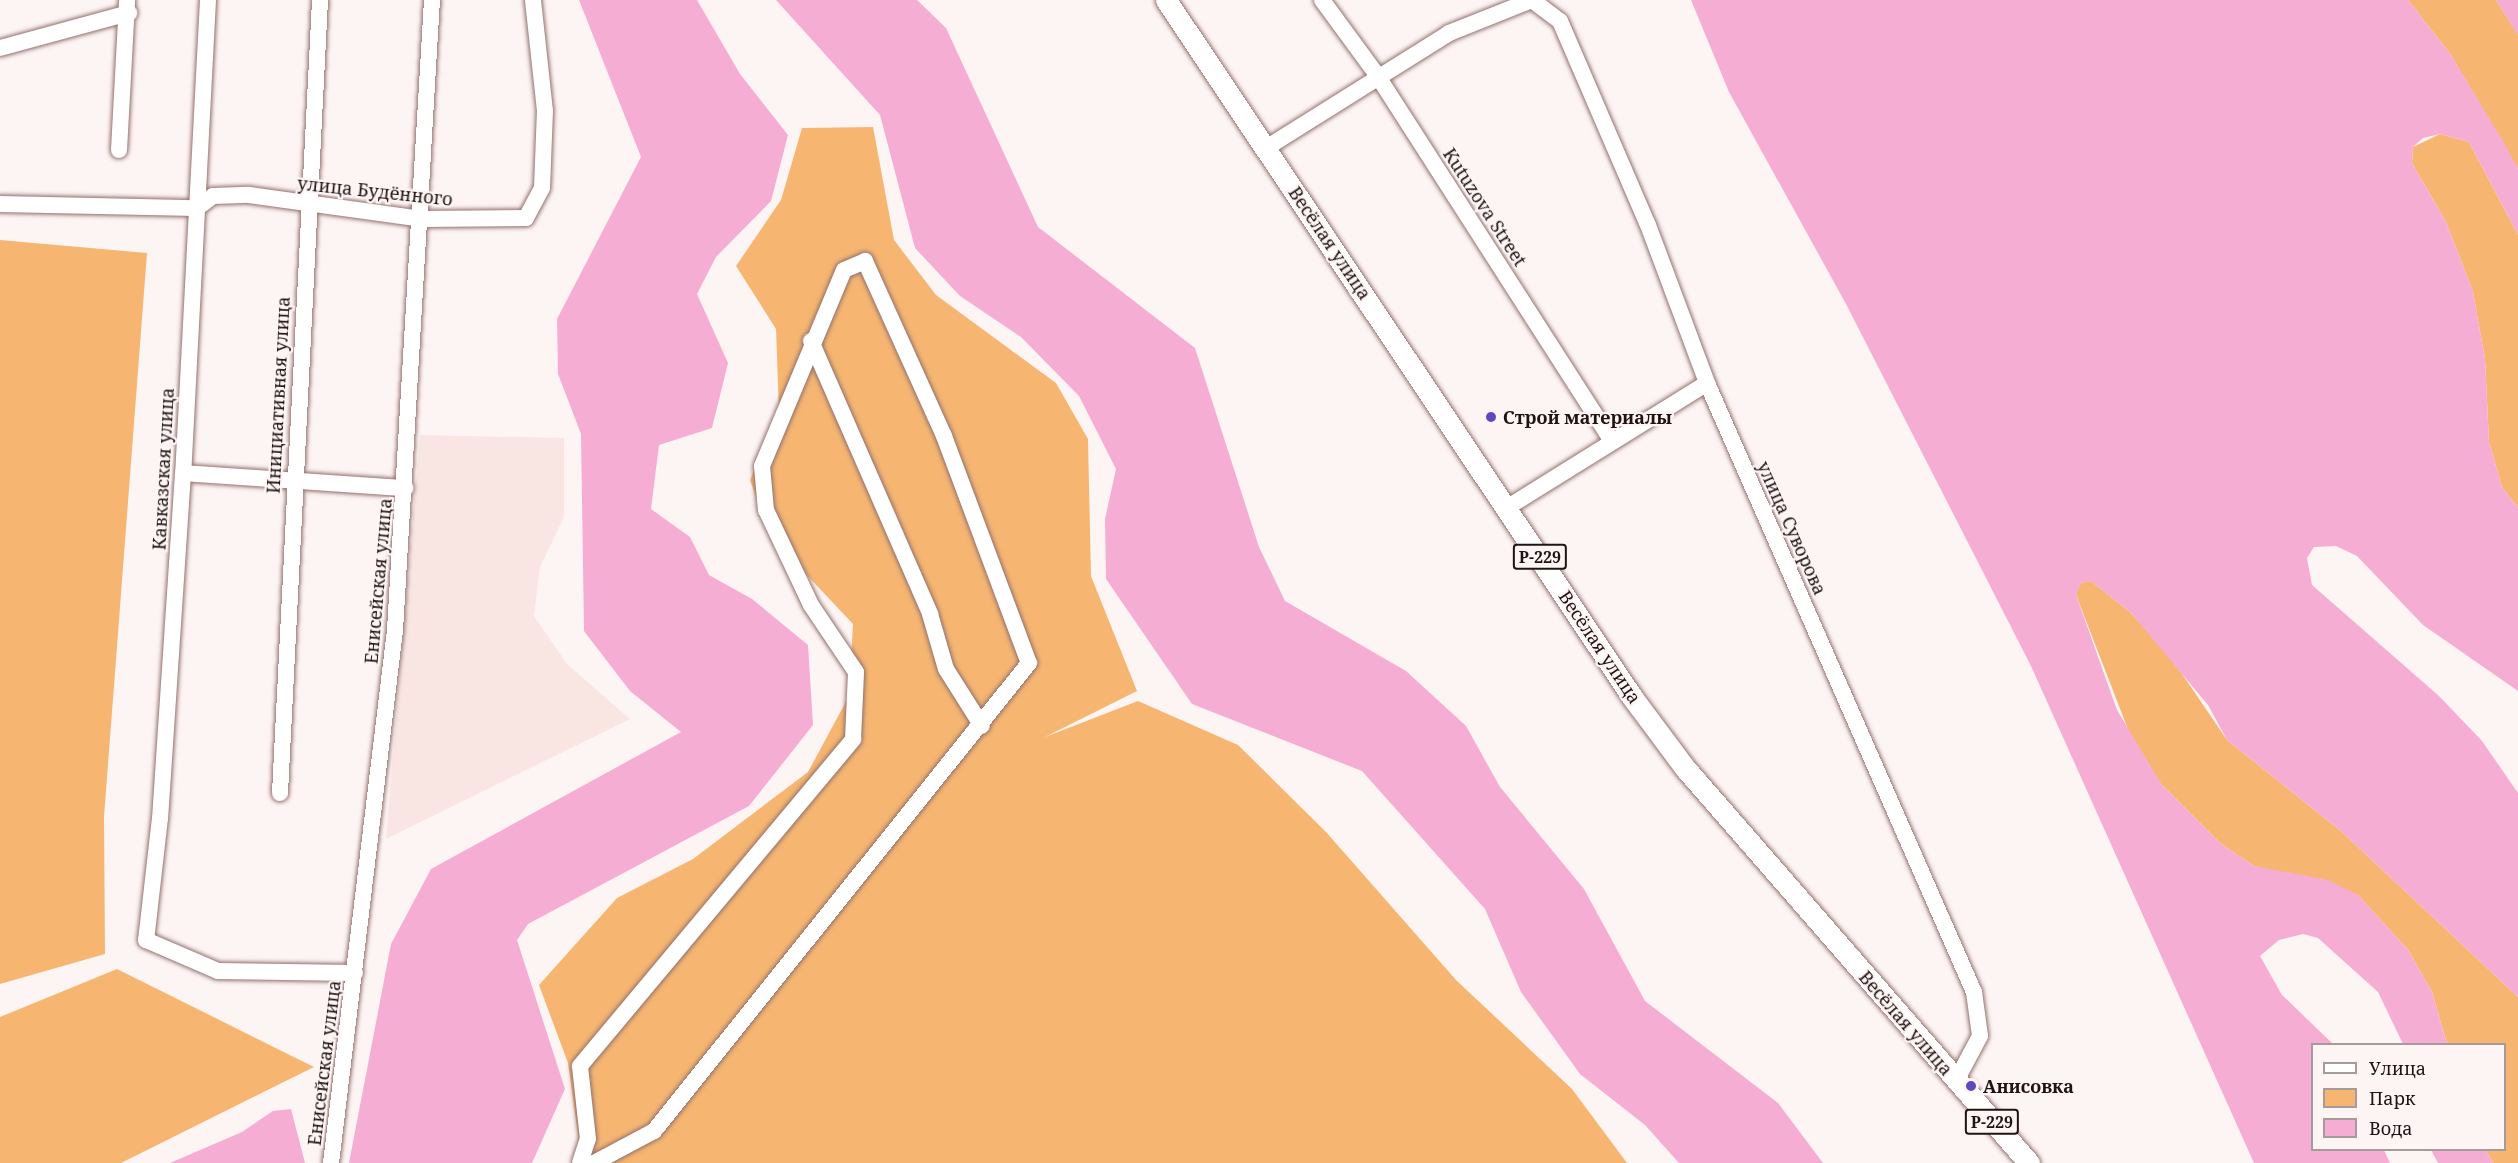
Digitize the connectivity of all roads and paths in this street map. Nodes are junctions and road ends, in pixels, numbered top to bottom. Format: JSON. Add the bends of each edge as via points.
{"nodes":[{"id":1,"x":208,"y":0,"type":"edge"},
{"id":2,"x":320,"y":0,"type":"edge"},
{"id":3,"x":432,"y":0,"type":"edge"},
{"id":4,"x":533,"y":0,"type":"edge"},
{"id":5,"x":1166,"y":0,"type":"edge"},
{"id":6,"x":1322,"y":0,"type":"edge"},
{"id":7,"x":1532,"y":0,"type":"edge"},
{"id":8,"x":128,"y":6,"type":"edge"},
{"id":9,"x":0,"y":48,"type":"edge"},
{"id":10,"x":1377,"y":75,"type":"junction"},
{"id":11,"x":1266,"y":148,"type":"junction"},
{"id":12,"x":118,"y":150,"type":"dead end"},
{"id":13,"x":0,"y":204,"type":"edge"},
{"id":14,"x":308,"y":204,"type":"junction"},
{"id":15,"x":197,"y":208,"type":"junction"},
{"id":16,"x":421,"y":219,"type":"junction"},
{"id":17,"x":811,"y":341,"type":"junction"},
{"id":18,"x":1707,"y":383,"type":"junction"},
{"id":19,"x":1611,"y":439,"type":"junction"},
{"id":20,"x":183,"y":473,"type":"junction"},
{"id":21,"x":292,"y":480,"type":"junction"},
{"id":22,"x":405,"y":488,"type":"junction"},
{"id":23,"x":1508,"y":507,"type":"junction"},
{"id":24,"x":982,"y":726,"type":"junction"},
{"id":25,"x":280,"y":793,"type":"dead end"},
{"id":26,"x":355,"y":973,"type":"junction"},
{"id":27,"x":1956,"y":1082,"type":"junction"},
{"id":28,"x":331,"y":1163,"type":"edge"},
{"id":29,"x":580,"y":1163,"type":"edge"},
{"id":30,"x":594,"y":1163,"type":"edge"},
{"id":31,"x":2029,"y":1163,"type":"edge"}],
"edges":[{"from":1,"to":15,"type":"street","name":"Кавказская улица"},
{"from":2,"to":14,"type":"street","name":"Инициативная улица"},
{"from":3,"to":16,"type":"street","name":"Енисейская улица"},
{"from":4,"to":16,"type":"street","name":"улица Будённого","via":[[545,111],[537,204],[516,221]]},
{"from":5,"to":11,"type":"main road","name":"Весёлая улица","number":"Р-229"},
{"from":6,"to":10,"type":"street","name":"Kutuzova Street"},
{"from":7,"to":10,"type":"street","via":[[1449,33]]},
{"from":7,"to":18,"type":"street","name":"улица Суворова","via":[[1560,21],[1648,225]]},
{"from":8,"to":9,"type":"street"},
{"from":8,"to":12,"type":"street"},
{"from":10,"to":11,"type":"street"},
{"from":10,"to":19,"type":"street","name":"Kutuzova Street"},
{"from":11,"to":23,"type":"main road","name":"Весёлая улица","number":"Р-229"},
{"from":13,"to":15,"type":"street","name":"улица Будённого"},
{"from":14,"to":15,"type":"street","name":"улица Будённого","via":[[249,195],[213,196]]},
{"from":14,"to":16,"type":"street","name":"улица Будённого"},
{"from":14,"to":21,"type":"street","name":"Инициативная улица"},
{"from":15,"to":20,"type":"street","name":"Кавказская улица"},
{"from":16,"to":22,"type":"street","name":"Енисейская улица"},
{"from":17,"to":24,"type":"street","via":[[930,614],[946,669]]},
{"from":17,"to":24,"type":"street","via":[[844,270],[865,261],[944,436],[1029,663]]},
{"from":17,"to":29,"type":"street","via":[[762,466],[766,510],[810,604],[856,672],[853,740],[580,1066],[588,1139]]},
{"from":18,"to":19,"type":"street"},
{"from":18,"to":27,"type":"street","name":"улица Суворова","via":[[1974,992],[1980,1036]]},
{"from":19,"to":23,"type":"street"},
{"from":20,"to":21,"type":"street"},
{"from":20,"to":26,"type":"street","name":"Кавказская улица","via":[[160,818],[146,940],[218,971]]},
{"from":21,"to":22,"type":"street"},
{"from":21,"to":25,"type":"street","name":"Инициативная улица"},
{"from":22,"to":26,"type":"street","name":"Енисейская улица","via":[[395,630]]},
{"from":23,"to":27,"type":"main road","name":"Весёлая улица","number":"Р-229","via":[[1685,768]]},
{"from":24,"to":30,"type":"street","via":[[886,837],[815,936],[654,1131]]},
{"from":26,"to":28,"type":"street","name":"Енисейская улица"},
{"from":27,"to":31,"type":"main road","number":"Р-229"}]}
